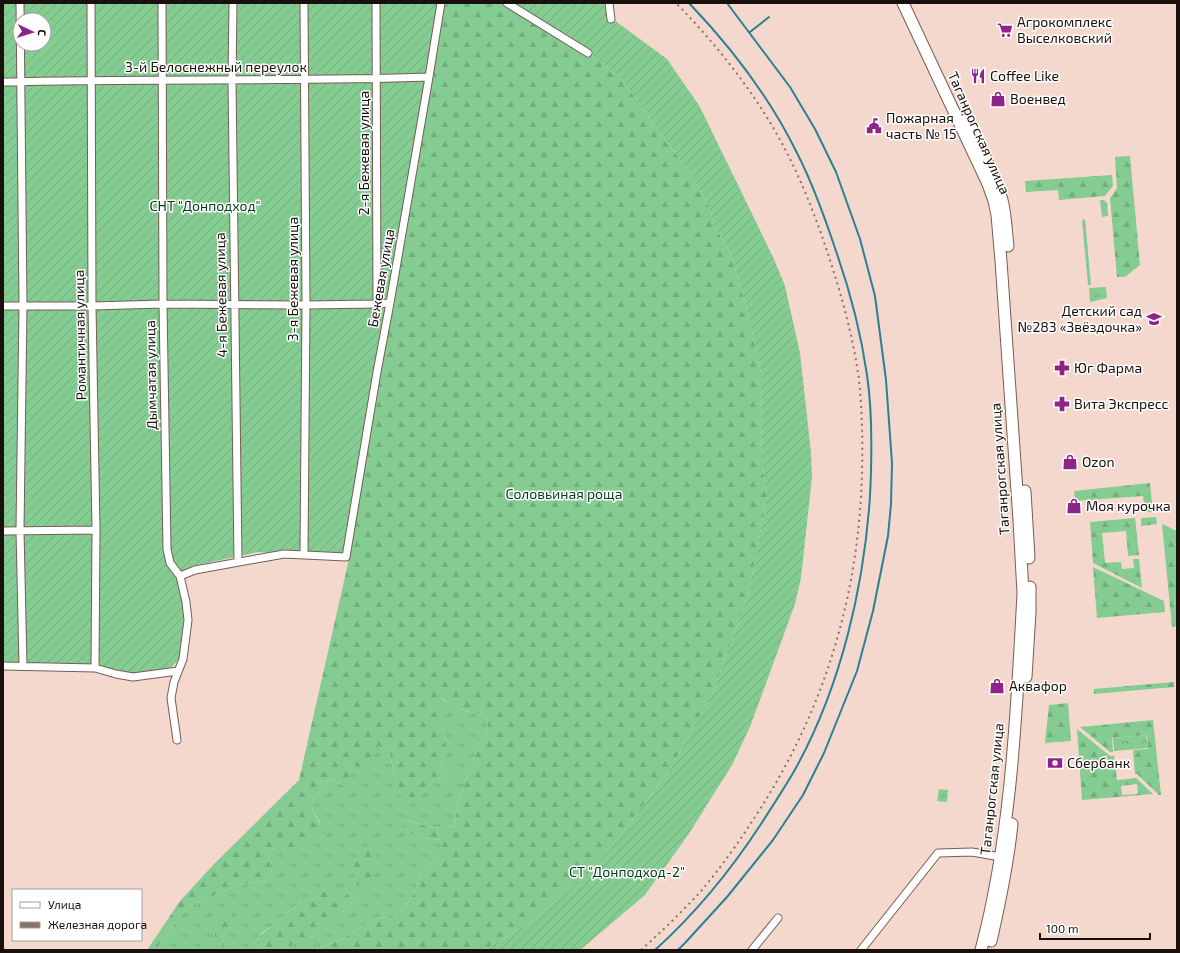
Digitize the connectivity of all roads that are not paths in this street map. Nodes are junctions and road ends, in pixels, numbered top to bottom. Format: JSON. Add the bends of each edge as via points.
{"nodes":[{"id":1,"x":20,"y":3,"type":"edge"},
{"id":2,"x":91,"y":3,"type":"edge"},
{"id":3,"x":162,"y":3,"type":"edge"},
{"id":4,"x":233,"y":3,"type":"edge"},
{"id":5,"x":304,"y":3,"type":"edge"},
{"id":6,"x":376,"y":3,"type":"edge"},
{"id":7,"x":441,"y":3,"type":"edge"},
{"id":8,"x":507,"y":3,"type":"edge"},
{"id":9,"x":609,"y":3,"type":"edge"},
{"id":10,"x":903,"y":3,"type":"edge"},
{"id":11,"x":912,"y":3,"type":"edge"},
{"id":12,"x":611,"y":18,"type":"dead end"},
{"id":13,"x":588,"y":54,"type":"dead end"},
{"id":14,"x":429,"y":77,"type":"junction"},
{"id":15,"x":304,"y":79,"type":"junction"},
{"id":16,"x":377,"y":79,"type":"junction"},
{"id":17,"x":162,"y":80,"type":"junction"},
{"id":18,"x":232,"y":80,"type":"junction"},
{"id":19,"x":20,"y":81,"type":"junction"},
{"id":20,"x":91,"y":81,"type":"junction"},
{"id":21,"x":3,"y":82,"type":"edge"},
{"id":22,"x":390,"y":303,"type":"junction"},
{"id":23,"x":163,"y":304,"type":"junction"},
{"id":24,"x":234,"y":304,"type":"junction"},
{"id":25,"x":377,"y":304,"type":"junction"},
{"id":26,"x":306,"y":305,"type":"junction"},
{"id":27,"x":3,"y":306,"type":"edge"},
{"id":28,"x":24,"y":306,"type":"junction"},
{"id":29,"x":92,"y":306,"type":"junction"},
{"id":30,"x":1021,"y":496,"type":"junction"},
{"id":31,"x":20,"y":530,"type":"junction"},
{"id":32,"x":96,"y":530,"type":"junction"},
{"id":33,"x":3,"y":531,"type":"edge"},
{"id":34,"x":304,"y":554,"type":"junction"},
{"id":35,"x":238,"y":562,"type":"junction"},
{"id":36,"x":180,"y":576,"type":"junction"},
{"id":37,"x":3,"y":666,"type":"edge"},
{"id":38,"x":23,"y":666,"type":"junction"},
{"id":39,"x":95,"y":668,"type":"junction"},
{"id":40,"x":178,"y":671,"type":"junction"},
{"id":41,"x":177,"y":740,"type":"dead end"},
{"id":42,"x":1004,"y":858,"type":"junction"},
{"id":43,"x":778,"y":918,"type":"dead end"},
{"id":44,"x":752,"y":950,"type":"edge"},
{"id":45,"x":861,"y":950,"type":"edge"},
{"id":46,"x":981,"y":950,"type":"edge"},
{"id":47,"x":989,"y":950,"type":"edge"}],
"edges":[{"from":1,"to":19,"type":"street"},
{"from":2,"to":20,"type":"street","name":"Романтичная улица"},
{"from":3,"to":17,"type":"street","name":"Дымчатая улица"},
{"from":4,"to":18,"type":"street","name":"4-я Бежевая улица"},
{"from":5,"to":15,"type":"street","name":"3-я Бежевая улица"},
{"from":6,"to":16,"type":"street","name":"2-я Бежевая улица"},
{"from":7,"to":14,"type":"street","name":"Бежевая улица"},
{"from":8,"to":13,"type":"street"},
{"from":9,"to":12,"type":"street"},
{"from":10,"to":30,"type":"main road","name":"Таганрогская улица","via":[[994,201]]},
{"from":11,"to":30,"type":"main road","name":"Таганрогская улица","via":[[992,174],[1005,214]]},
{"from":14,"to":16,"type":"street","name":"3-й Белоснежный переулок"},
{"from":14,"to":22,"type":"street","name":"Бежевая улица"},
{"from":15,"to":16,"type":"street","name":"3-й Белоснежный переулок"},
{"from":15,"to":18,"type":"street","name":"3-й Белоснежный переулок"},
{"from":15,"to":26,"type":"street","name":"3-я Бежевая улица"},
{"from":16,"to":25,"type":"street","name":"2-я Бежевая улица"},
{"from":17,"to":18,"type":"street","name":"3-й Белоснежный переулок"},
{"from":17,"to":20,"type":"street","name":"3-й Белоснежный переулок"},
{"from":17,"to":23,"type":"street","name":"Дымчатая улица"},
{"from":18,"to":24,"type":"street","name":"4-я Бежевая улица"},
{"from":19,"to":20,"type":"street","name":"3-й Белоснежный переулок"},
{"from":19,"to":21,"type":"street","name":"3-й Белоснежный переулок"},
{"from":19,"to":28,"type":"street"},
{"from":20,"to":29,"type":"street","name":"Романтичная улица"},
{"from":22,"to":25,"type":"street"},
{"from":22,"to":34,"type":"street","name":"Бежевая улица","via":[[346,557]]},
{"from":23,"to":24,"type":"street"},
{"from":23,"to":29,"type":"street"},
{"from":23,"to":36,"type":"street","name":"Дымчатая улица","via":[[167,549],[170,562]]},
{"from":24,"to":26,"type":"street"},
{"from":24,"to":35,"type":"street","name":"4-я Бежевая улица"},
{"from":25,"to":26,"type":"street"},
{"from":26,"to":34,"type":"street","name":"3-я Бежевая улица"},
{"from":27,"to":28,"type":"street"},
{"from":28,"to":29,"type":"street"},
{"from":28,"to":31,"type":"street"},
{"from":29,"to":32,"type":"street","name":"Романтичная улица"},
{"from":30,"to":42,"type":"main road","name":"Таганрогская улица","via":[[1022,612]]},
{"from":31,"to":32,"type":"street"},
{"from":31,"to":33,"type":"street"},
{"from":31,"to":38,"type":"street"},
{"from":32,"to":39,"type":"street","name":"Романтичная улица"},
{"from":34,"to":35,"type":"street","via":[[284,554]]},
{"from":35,"to":36,"type":"street","via":[[195,570]]},
{"from":36,"to":40,"type":"street","name":"Дымчатая улица","via":[[188,620],[183,659]]},
{"from":37,"to":38,"type":"street"},
{"from":38,"to":39,"type":"street"},
{"from":39,"to":40,"type":"street","via":[[133,677]]},
{"from":40,"to":41,"type":"street","name":"Дымчатая улица","via":[[171,698]]},
{"from":42,"to":45,"type":"street","via":[[972,852],[938,853]]},
{"from":42,"to":46,"type":"main road","name":"Таганрогская улица"},
{"from":42,"to":47,"type":"main road","name":"Таганрогская улица","via":[[1000,905]]},
{"from":43,"to":44,"type":"street"}]}
